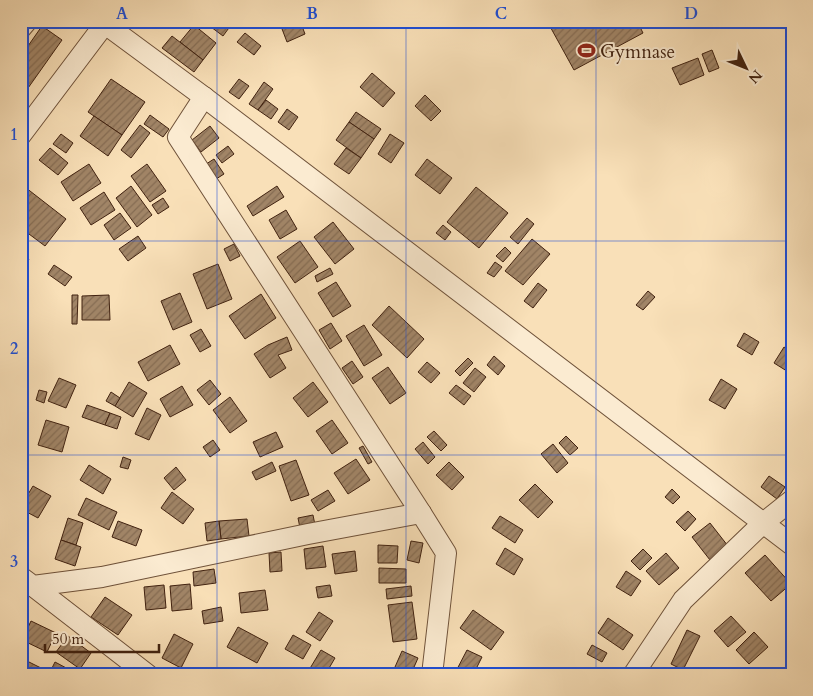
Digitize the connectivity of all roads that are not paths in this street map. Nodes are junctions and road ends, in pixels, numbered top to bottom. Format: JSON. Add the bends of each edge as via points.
{"nodes":[{"id":1,"x":27,"y":21,"type":"edge"},
{"id":2,"x":104,"y":22,"type":"edge"},
{"id":3,"x":21,"y":28,"type":"edge"},
{"id":4,"x":204,"y":96,"type":"junction"},
{"id":5,"x":21,"y":136,"type":"edge"},
{"id":6,"x":792,"y":500,"type":"edge"},
{"id":7,"x":421,"y":513,"type":"junction"},
{"id":8,"x":762,"y":524,"type":"junction"},
{"id":9,"x":792,"y":545,"type":"edge"},
{"id":10,"x":27,"y":581,"type":"edge"},
{"id":11,"x":148,"y":675,"type":"edge"},
{"id":12,"x":432,"y":675,"type":"edge"},
{"id":13,"x":633,"y":675,"type":"edge"}],
"edges":[{"from":1,"to":3,"type":"street"},
{"from":2,"to":4,"type":"street"},
{"from":2,"to":5,"type":"street"},
{"from":4,"to":7,"type":"street","via":[[178,136]]},
{"from":4,"to":8,"type":"street"},
{"from":6,"to":8,"type":"street"},
{"from":7,"to":10,"type":"street","via":[[102,577]]},
{"from":7,"to":12,"type":"street","via":[[446,553]]},
{"from":8,"to":9,"type":"street"},
{"from":8,"to":13,"type":"street","via":[[683,600]]},
{"from":10,"to":11,"type":"street"}]}
